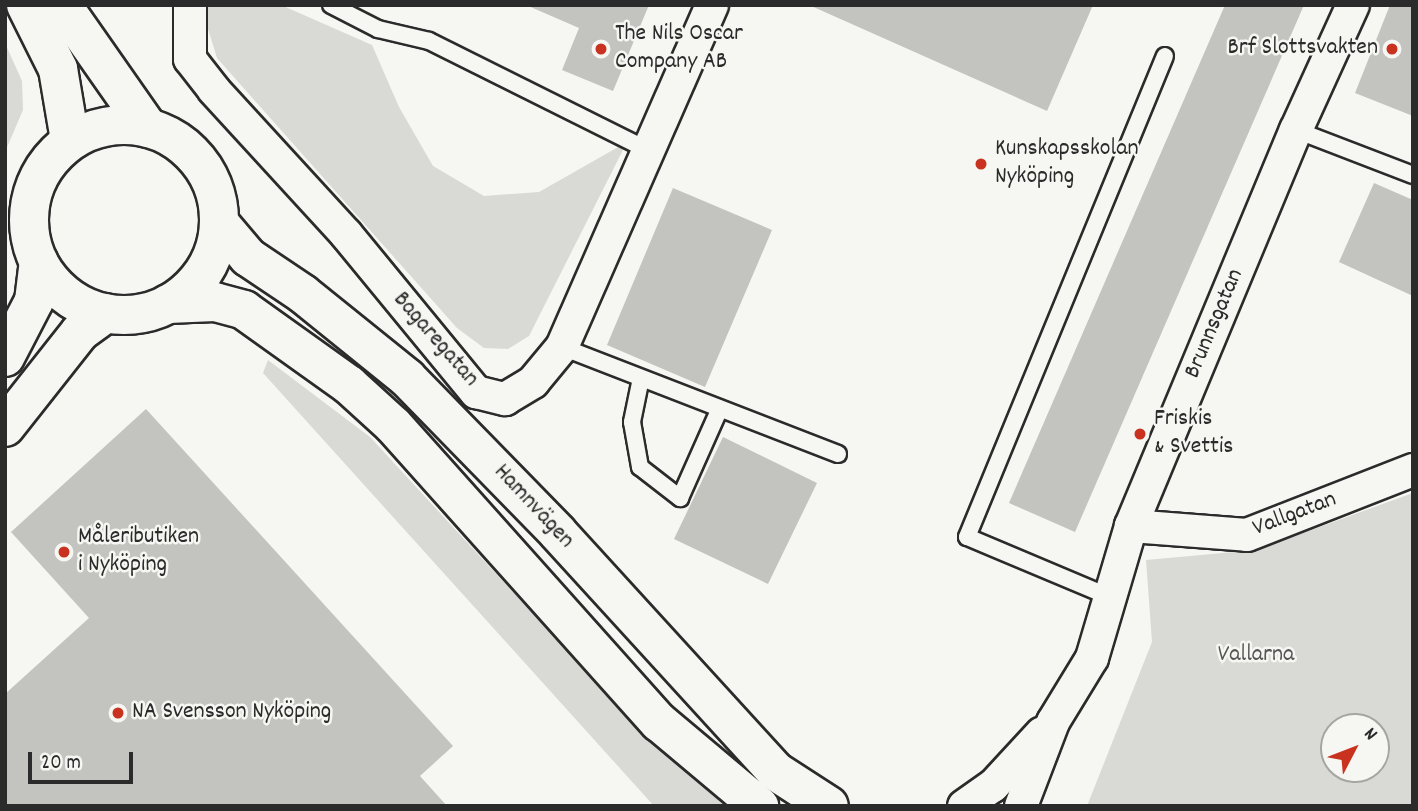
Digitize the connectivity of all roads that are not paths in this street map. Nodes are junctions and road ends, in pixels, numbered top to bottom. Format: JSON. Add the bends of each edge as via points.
{"nodes":[{"id":1,"x":26,"y":5,"type":"edge"},
{"id":2,"x":62,"y":5,"type":"edge"},
{"id":3,"x":331,"y":5,"type":"edge"},
{"id":4,"x":712,"y":5,"type":"edge"},
{"id":5,"x":1353,"y":5,"type":"edge"},
{"id":6,"x":185,"y":8,"type":"edge"},
{"id":7,"x":1165,"y":57,"type":"dead end"},
{"id":8,"x":148,"y":128,"type":"junction"},
{"id":9,"x":1296,"y":130,"type":"junction"},
{"id":10,"x":70,"y":140,"type":"junction"},
{"id":11,"x":648,"y":150,"type":"junction"},
{"id":12,"x":1413,"y":174,"type":"edge"},
{"id":13,"x":221,"y":225,"type":"junction"},
{"id":14,"x":39,"y":262,"type":"junction"},
{"id":15,"x":168,"y":304,"type":"junction"},
{"id":16,"x":106,"y":313,"type":"junction"},
{"id":17,"x":562,"y":347,"type":"junction"},
{"id":18,"x":5,"y":357,"type":"edge"},
{"id":19,"x":641,"y":378,"type":"junction"},
{"id":20,"x":720,"y":408,"type":"junction"},
{"id":21,"x":5,"y":427,"type":"edge"},
{"id":22,"x":838,"y":454,"type":"dead end"},
{"id":23,"x":1413,"y":470,"type":"edge"},
{"id":24,"x":1131,"y":526,"type":"junction"},
{"id":25,"x":1110,"y":597,"type":"junction"},
{"id":26,"x":1053,"y":722,"type":"junction"},
{"id":27,"x":759,"y":806,"type":"edge"},
{"id":28,"x":829,"y":806,"type":"edge"},
{"id":29,"x":964,"y":806,"type":"edge"},
{"id":30,"x":1021,"y":806,"type":"edge"}],
"edges":[{"from":1,"to":10,"type":"main road","via":[[58,69]]},
{"from":2,"to":8,"type":"main road"},
{"from":3,"to":11,"type":"lane","via":[[378,29],[429,41]]},
{"from":4,"to":11,"type":"street","name":"Bagaregatan"},
{"from":5,"to":9,"type":"street","name":"Brunnsgatan"},
{"from":6,"to":17,"type":"street","name":"Bagaregatan","via":[[190,59],[346,234],[476,391],[505,398],[533,382]]},
{"from":7,"to":25,"type":"lane","via":[[967,537]]},
{"from":8,"to":10,"type":"main road","via":[[121,124]]},
{"from":8,"to":13,"type":"main road","via":[[174,139],[195,157],[211,181]]},
{"from":9,"to":12,"type":"lane"},
{"from":9,"to":24,"type":"street","name":"Brunnsgatan"},
{"from":10,"to":14,"type":"main road","via":[[49,161],[34,187],[28,218]]},
{"from":11,"to":17,"type":"street","name":"Bagaregatan"},
{"from":13,"to":15,"type":"main road","via":[[209,264],[191,287]]},
{"from":13,"to":28,"type":"main road","name":"Hamnvägen","via":[[248,257],[303,294],[407,378],[558,533],[775,771]]},
{"from":14,"to":16,"type":"main road","via":[[69,299]]},
{"from":14,"to":18,"type":"main road","via":[[34,302]]},
{"from":15,"to":16,"type":"main road","via":[[145,313]]},
{"from":15,"to":27,"type":"main road","name":"Hamnvägen","via":[[215,302],[244,310],[349,385],[393,425],[659,722]]},
{"from":16,"to":21,"type":"main road","via":[[80,332]]},
{"from":17,"to":19,"type":"lane"},
{"from":19,"to":20,"type":"lane"},
{"from":19,"to":20,"type":"lane","via":[[632,422],[640,467],[680,498]]},
{"from":20,"to":22,"type":"lane"},
{"from":23,"to":24,"type":"street","name":"Vallgatan","via":[[1247,535]]},
{"from":24,"to":25,"type":"street","name":"Brunnsgatan"},
{"from":25,"to":26,"type":"street","name":"Brunnsgatan","via":[[1092,657]]},
{"from":26,"to":29,"type":"street","name":"Brunnsgatan","via":[[993,786]]},
{"from":26,"to":30,"type":"street","name":"Brunnsgatan"}]}
